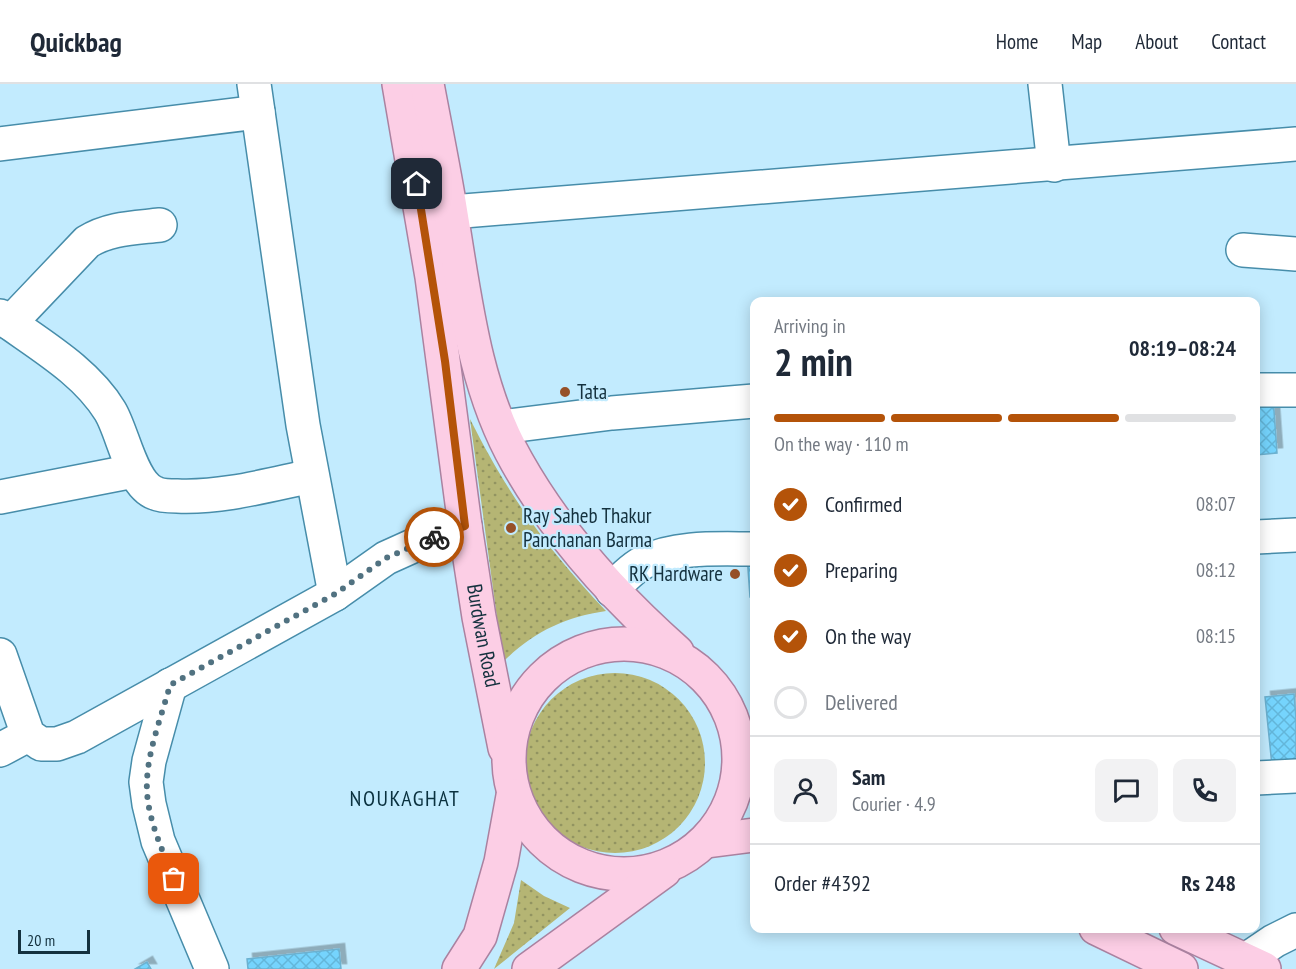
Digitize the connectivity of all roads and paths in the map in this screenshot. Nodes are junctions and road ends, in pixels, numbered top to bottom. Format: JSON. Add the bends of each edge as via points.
{"nodes":[{"id":1,"x":399,"y":84,"type":"edge"},
{"id":2,"x":428,"y":84,"type":"edge"},
{"id":3,"x":1045,"y":84,"type":"edge"},
{"id":4,"x":256,"y":98,"type":"edge"},
{"id":5,"x":0,"y":144,"type":"edge"},
{"id":6,"x":1296,"y":144,"type":"edge"},
{"id":7,"x":1054,"y":165,"type":"junction"},
{"id":8,"x":451,"y":212,"type":"junction"},
{"id":9,"x":160,"y":225,"type":"dead end"},
{"id":10,"x":1243,"y":250,"type":"dead end"},
{"id":11,"x":1296,"y":254,"type":"edge"},
{"id":12,"x":450,"y":302,"type":"junction"},
{"id":13,"x":5,"y":320,"type":"edge"},
{"id":14,"x":1260,"y":390,"type":"edge"},
{"id":15,"x":1296,"y":390,"type":"edge"},
{"id":16,"x":750,"y":401,"type":"edge"},
{"id":17,"x":501,"y":427,"type":"junction"},
{"id":18,"x":134,"y":471,"type":"junction"},
{"id":19,"x":312,"y":476,"type":"junction"},
{"id":20,"x":0,"y":496,"type":"edge"},
{"id":21,"x":465,"y":526,"type":"junction"},
{"id":22,"x":1296,"y":535,"type":"edge"},
{"id":23,"x":1260,"y":537,"type":"edge"},
{"id":24,"x":750,"y":549,"type":"edge"},
{"id":25,"x":612,"y":590,"type":"junction"},
{"id":26,"x":335,"y":594,"type":"junction"},
{"id":27,"x":0,"y":655,"type":"edge"},
{"id":28,"x":687,"y":661,"type":"junction"},
{"id":29,"x":170,"y":685,"type":"junction"},
{"id":30,"x":743,"y":721,"type":"edge"},
{"id":31,"x":14,"y":743,"type":"edge"},
{"id":32,"x":507,"y":759,"type":"junction"},
{"id":33,"x":1296,"y":776,"type":"edge"},
{"id":34,"x":1260,"y":778,"type":"edge"},
{"id":35,"x":513,"y":796,"type":"junction"},
{"id":36,"x":750,"y":836,"type":"edge"},
{"id":37,"x":707,"y":841,"type":"junction"},
{"id":38,"x":672,"y":864,"type":"junction"},
{"id":39,"x":1296,"y":930,"type":"edge"},
{"id":40,"x":1106,"y":933,"type":"edge"},
{"id":41,"x":1187,"y":933,"type":"edge"},
{"id":42,"x":1255,"y":965,"type":"edge"},
{"id":43,"x":212,"y":969,"type":"edge"},
{"id":44,"x":459,"y":969,"type":"edge"},
{"id":45,"x":529,"y":969,"type":"edge"},
{"id":46,"x":1181,"y":969,"type":"edge"}],
"edges":[{"from":1,"to":12,"type":"main road","name":"Burdwan Road"},
{"from":2,"to":8,"type":"main road","name":"Burdwan Road"},
{"from":3,"to":7,"type":"street"},
{"from":4,"to":5,"type":"street"},
{"from":4,"to":19,"type":"street"},
{"from":6,"to":7,"type":"street"},
{"from":7,"to":8,"type":"street"},
{"from":8,"to":12,"type":"main road","name":"Burdwan Road"},
{"from":9,"to":13,"type":"street","via":[[98,235]]},
{"from":10,"to":11,"type":"street"},
{"from":12,"to":17,"type":"main road","name":"Burdwan Road"},
{"from":12,"to":21,"type":"main road","name":"Burdwan Road"},
{"from":13,"to":18,"type":"street","via":[[70,367],[96,393],[114,419]]},
{"from":14,"to":15,"type":"street"},
{"from":16,"to":17,"type":"street"},
{"from":17,"to":25,"type":"main road","name":"Burdwan Road","via":[[517,462],[544,504]]},
{"from":18,"to":19,"type":"street","via":[[154,493],[193,497]]},
{"from":18,"to":20,"type":"street"},
{"from":19,"to":26,"type":"street"},
{"from":21,"to":26,"type":"street","via":[[386,558]]},
{"from":21,"to":32,"type":"main road","name":"Burdwan Road"},
{"from":22,"to":23,"type":"street"},
{"from":24,"to":25,"type":"street","via":[[691,550],[654,558],[634,568]]},
{"from":25,"to":28,"type":"main road","name":"Burdwan Road"},
{"from":26,"to":29,"type":"street"},
{"from":27,"to":31,"type":"street"},
{"from":28,"to":30,"type":"main road","name":"Burdwan Road","via":[[714,684]]},
{"from":28,"to":32,"type":"main road","via":[[649,645],[608,644],[568,657],[536,683],[515,718]]},
{"from":29,"to":31,"type":"street","via":[[77,737],[57,744]]},
{"from":29,"to":43,"type":"street","via":[[149,761],[149,804],[158,841]]},
{"from":30,"to":37,"type":"main road","name":"Burdwan Road","via":[[741,759],[732,803]]},
{"from":32,"to":35,"type":"main road","name":"Burdwan Road"},
{"from":33,"to":34,"type":"street"},
{"from":35,"to":38,"type":"main road","via":[[532,830],[561,856],[596,872],[635,874]]},
{"from":35,"to":44,"type":"main road","via":[[501,862],[480,936]]},
{"from":36,"to":37,"type":"main road"},
{"from":37,"to":38,"type":"main road"},
{"from":38,"to":45,"type":"main road"},
{"from":39,"to":42,"type":"street","via":[[1274,941]]},
{"from":40,"to":46,"type":"main road"},
{"from":41,"to":42,"type":"main road"}]}
